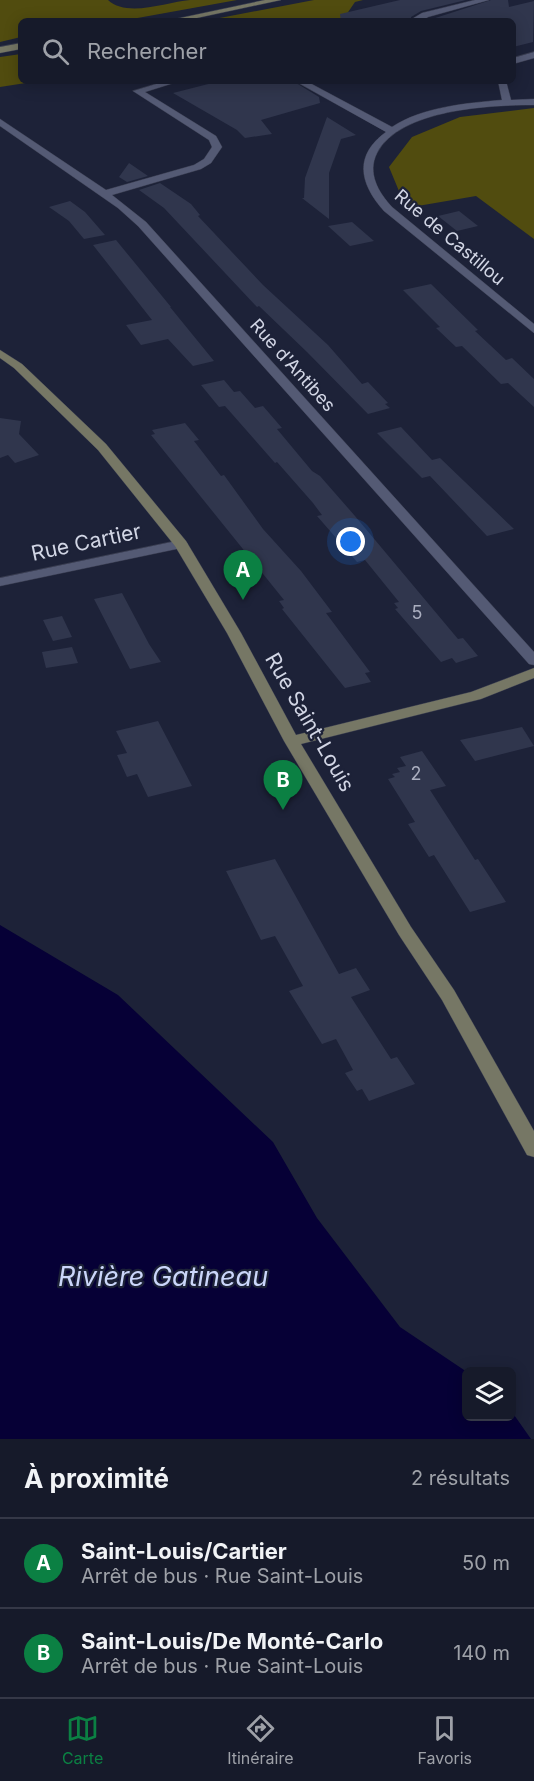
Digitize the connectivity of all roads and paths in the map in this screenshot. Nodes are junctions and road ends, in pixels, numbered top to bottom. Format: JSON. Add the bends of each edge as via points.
{"nodes":[{"id":1,"x":277,"y":0,"type":"edge"},
{"id":2,"x":485,"y":0,"type":"edge"},
{"id":3,"x":185,"y":18,"type":"edge"},
{"id":4,"x":418,"y":18,"type":"edge"},
{"id":5,"x":18,"y":46,"type":"edge"},
{"id":6,"x":0,"y":49,"type":"edge"},
{"id":7,"x":534,"y":55,"type":"edge"},
{"id":8,"x":516,"y":60,"type":"edge"},
{"id":9,"x":164,"y":84,"type":"edge"},
{"id":10,"x":305,"y":84,"type":"edge"},
{"id":11,"x":503,"y":84,"type":"edge"},
{"id":12,"x":507,"y":101,"type":"junction"},
{"id":13,"x":534,"y":102,"type":"edge"},
{"id":14,"x":0,"y":122,"type":"edge"},
{"id":15,"x":390,"y":130,"type":"junction"},
{"id":16,"x":104,"y":194,"type":"junction"},
{"id":17,"x":534,"y":330,"type":"edge"},
{"id":18,"x":0,"y":353,"type":"edge"},
{"id":19,"x":181,"y":544,"type":"junction"},
{"id":20,"x":0,"y":582,"type":"edge"},
{"id":21,"x":534,"y":661,"type":"edge"},
{"id":22,"x":532,"y":677,"type":"edge"},
{"id":23,"x":292,"y":741,"type":"junction"},
{"id":24,"x":534,"y":1149,"type":"edge"}],
"edges":[{"from":1,"to":3,"type":"main road"},
{"from":2,"to":4,"type":"street"},
{"from":5,"to":6,"type":"main road"},
{"from":7,"to":8,"type":"street"},
{"from":9,"to":16,"type":"street","via":[[137,91],[213,138],[217,147],[210,159],[193,170]]},
{"from":10,"to":15,"type":"street"},
{"from":11,"to":12,"type":"street"},
{"from":12,"to":13,"type":"street"},
{"from":12,"to":15,"type":"street","via":[[443,110]]},
{"from":14,"to":16,"type":"street","name":"Rue d'Antibes"},
{"from":15,"to":17,"type":"street","name":"Rue de Castillou","via":[[374,147],[368,170],[372,189],[387,209]]},
{"from":16,"to":21,"type":"street","name":"Rue d'Antibes","via":[[142,224]]},
{"from":18,"to":19,"type":"main road","name":"Rue Saint-Louis","via":[[102,447]]},
{"from":19,"to":20,"type":"street","name":"Rue Cartier"},
{"from":19,"to":23,"type":"main road","name":"Rue Saint-Louis"},
{"from":22,"to":23,"type":"main road","via":[[476,696]]},
{"from":23,"to":24,"type":"main road","name":"Rue Saint-Louis","via":[[405,931],[448,995]]}]}
